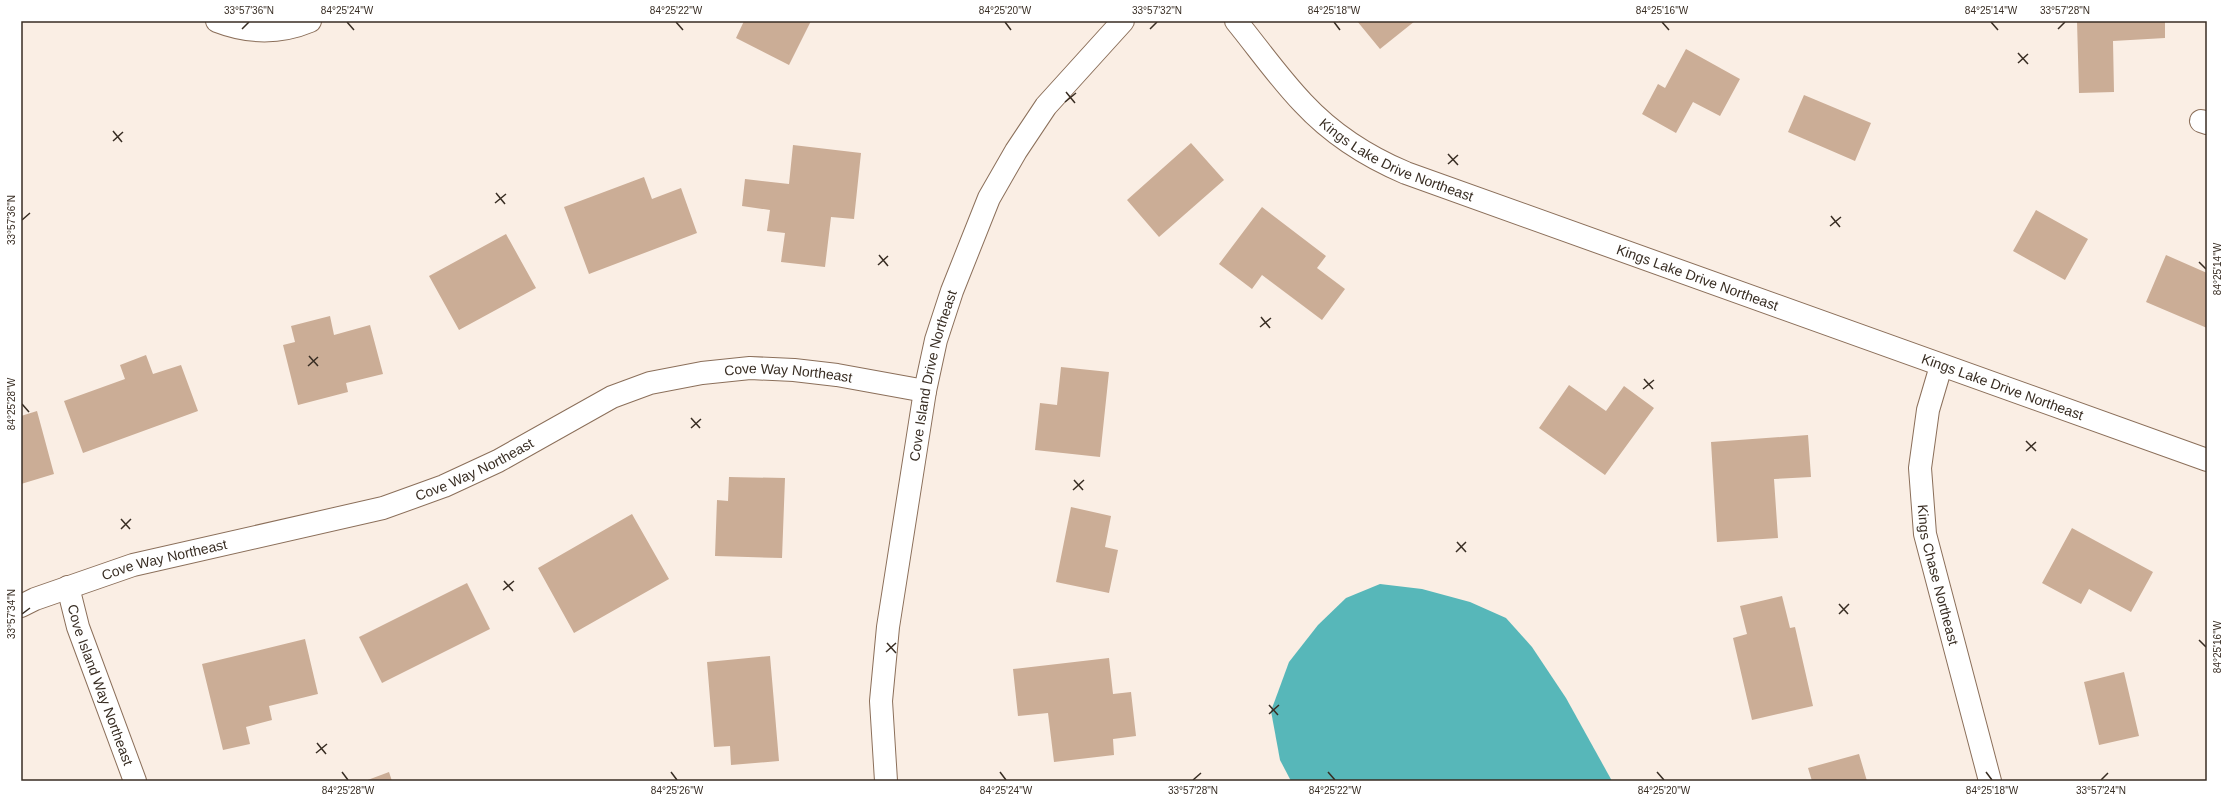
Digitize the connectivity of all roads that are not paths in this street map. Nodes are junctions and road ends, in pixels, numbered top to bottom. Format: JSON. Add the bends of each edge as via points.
{"nodes":[{"id":1,"x":217,"y":21,"type":"edge"},
{"id":2,"x":310,"y":21,"type":"edge"},
{"id":3,"x":1123,"y":21,"type":"edge"},
{"id":4,"x":1236,"y":21,"type":"edge"},
{"id":5,"x":1941,"y":366,"type":"junction"},
{"id":6,"x":925,"y":391,"type":"junction"},
{"id":7,"x":2207,"y":460,"type":"edge"},
{"id":8,"x":68,"y":587,"type":"junction"},
{"id":9,"x":21,"y":606,"type":"edge"},
{"id":10,"x":135,"y":781,"type":"edge"},
{"id":11,"x":886,"y":781,"type":"edge"},
{"id":12,"x":1990,"y":781,"type":"edge"}],
"edges":[{"from":1,"to":2,"type":"street","via":[[229,26],[260,31],[293,28]]},
{"from":3,"to":6,"type":"street","name":"Cove Island Drive Northeast","via":[[1046,106],[1016,151],[990,198],[952,291],[936,340]]},
{"from":4,"to":5,"type":"street","name":"Kings Lake Drive Northeast","via":[[1303,104],[1376,160]]},
{"from":5,"to":7,"type":"street","name":"Kings Lake Drive Northeast"},
{"from":5,"to":12,"type":"street","name":"Kings Chase Northeast","via":[[1928,410],[1920,468],[1924,534]]},
{"from":6,"to":8,"type":"street","name":"Cove Way Northeast","via":[[808,372],[750,368],[702,373],[650,383],[612,397],[498,462],[444,486],[383,508],[133,565]]},
{"from":6,"to":11,"type":"street","name":"Cove Island Drive Northeast","via":[[888,627],[880,701]]},
{"from":8,"to":9,"type":"street","name":"Cove Way Northeast"},
{"from":8,"to":10,"type":"street","name":"Cove Island Way Northeast","via":[[78,627]]}]}
